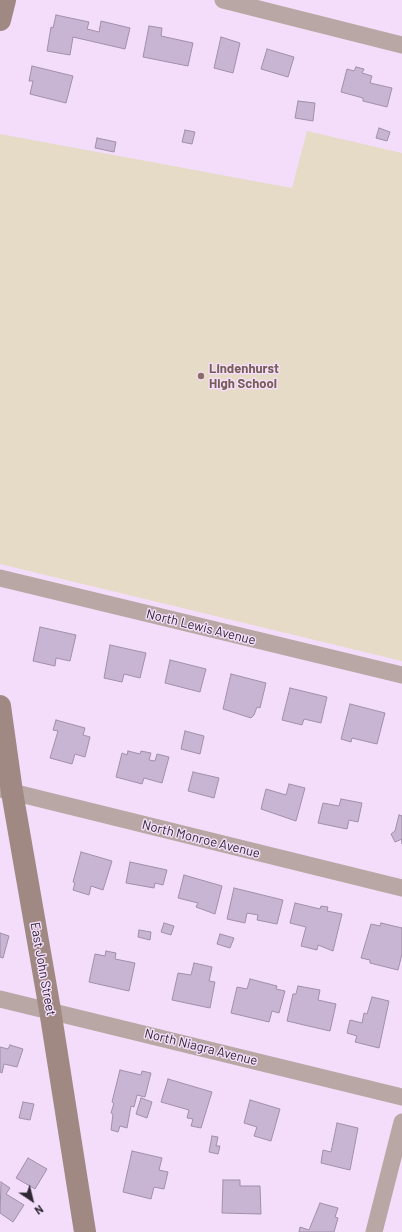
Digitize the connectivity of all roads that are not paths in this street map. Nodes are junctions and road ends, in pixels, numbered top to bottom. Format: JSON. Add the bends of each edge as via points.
{"nodes":[{"id":1,"x":5,"y":0,"type":"edge"},
{"id":2,"x":223,"y":0,"type":"edge"},
{"id":3,"x":0,"y":20,"type":"edge"},
{"id":4,"x":402,"y":45,"type":"edge"},
{"id":5,"x":0,"y":578,"type":"edge"},
{"id":6,"x":402,"y":676,"type":"edge"},
{"id":7,"x":0,"y":706,"type":"edge"},
{"id":8,"x":6,"y":791,"type":"edge"},
{"id":9,"x":402,"y":888,"type":"edge"},
{"id":10,"x":0,"y":999,"type":"edge"},
{"id":11,"x":50,"y":1010,"type":"junction"},
{"id":12,"x":402,"y":1097,"type":"edge"},
{"id":13,"x":402,"y":1122,"type":"edge"},
{"id":14,"x":85,"y":1232,"type":"edge"},
{"id":15,"x":374,"y":1232,"type":"edge"}],
"edges":[{"from":1,"to":3,"type":"street"},
{"from":2,"to":4,"type":"street"},
{"from":5,"to":6,"type":"street","name":"North Lewis Avenue"},
{"from":7,"to":8,"type":"street","name":"East John Street"},
{"from":8,"to":9,"type":"street","name":"North Monroe Avenue"},
{"from":8,"to":11,"type":"street","name":"East John Street"},
{"from":10,"to":11,"type":"street","name":"North Niagra Avenue"},
{"from":11,"to":12,"type":"street","name":"North Niagra Avenue"},
{"from":11,"to":14,"type":"street","name":"East John Street"},
{"from":13,"to":15,"type":"street"}]}
